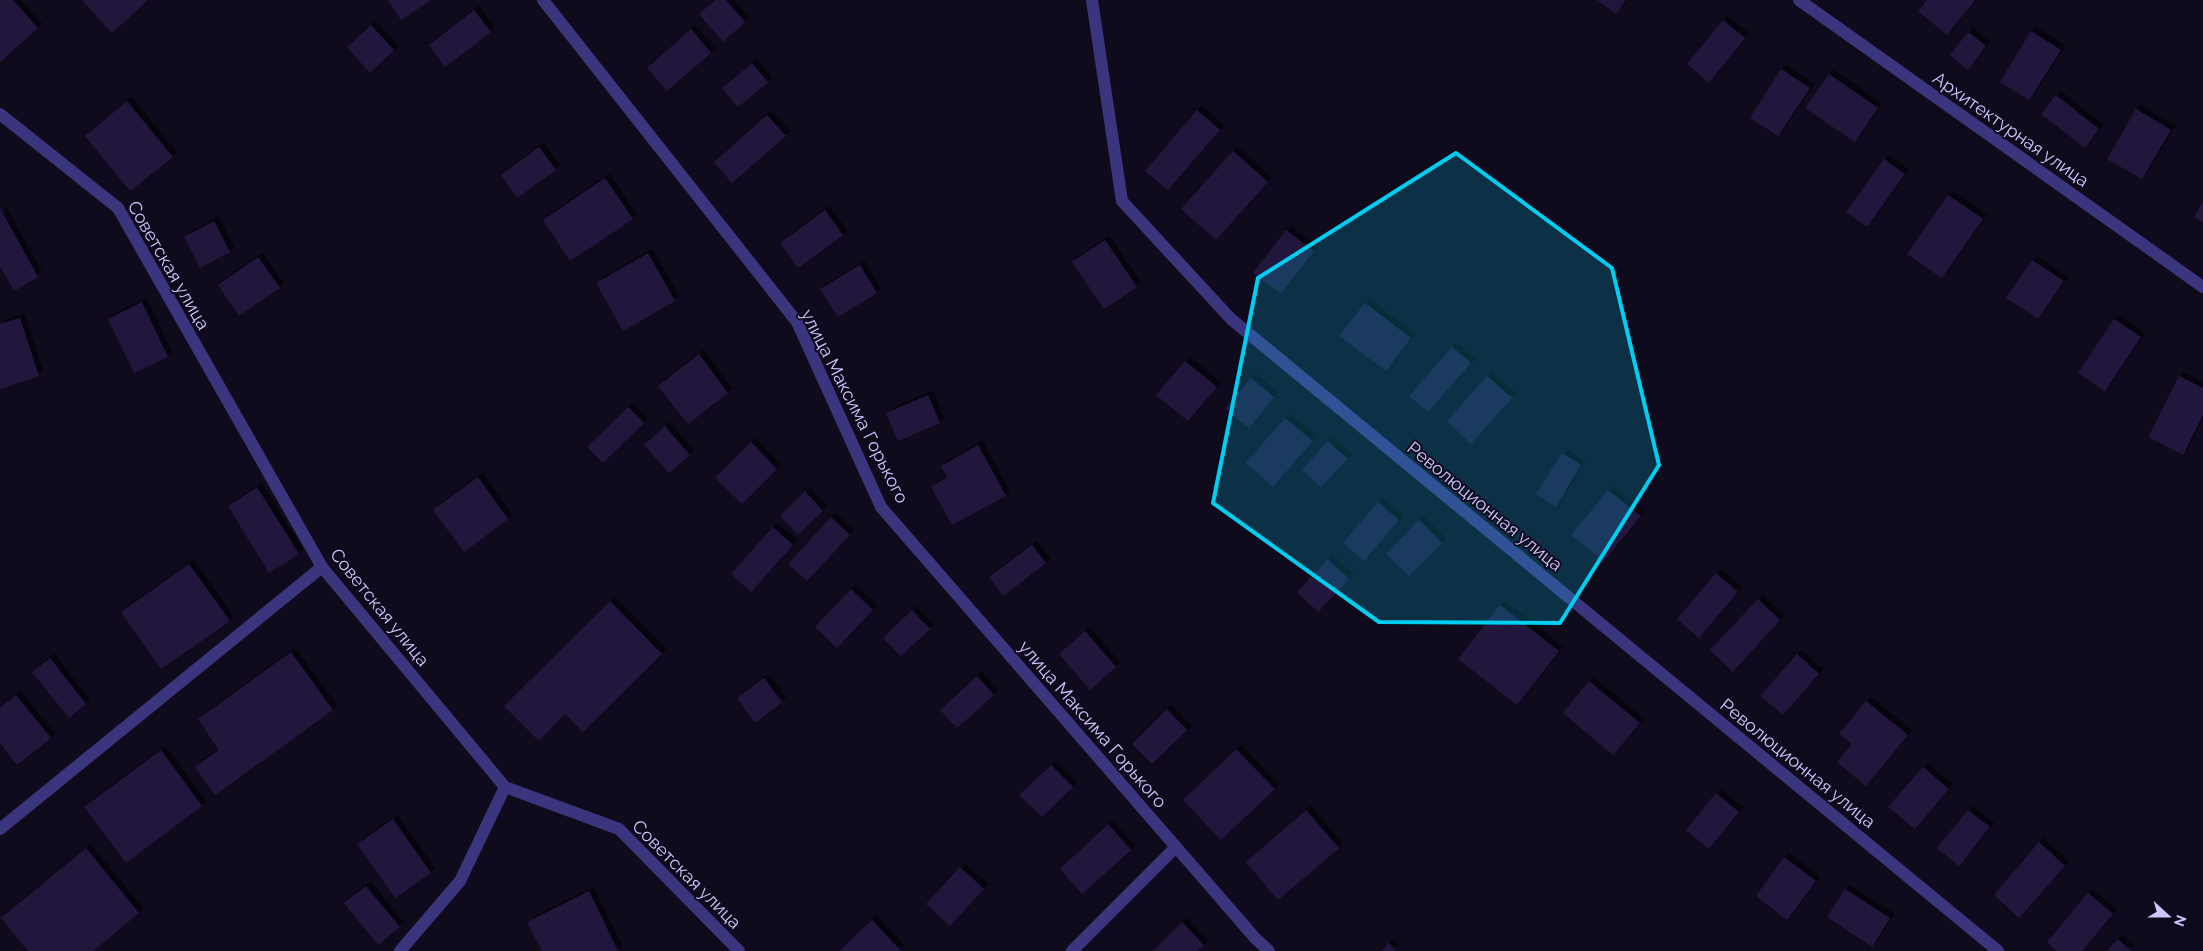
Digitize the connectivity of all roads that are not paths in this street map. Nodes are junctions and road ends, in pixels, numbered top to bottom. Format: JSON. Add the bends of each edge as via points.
{"nodes":[{"id":1,"x":542,"y":0,"type":"edge"},
{"id":2,"x":1092,"y":0,"type":"edge"},
{"id":3,"x":1799,"y":0,"type":"edge"},
{"id":4,"x":2,"y":119,"type":"edge"},
{"id":5,"x":2203,"y":287,"type":"edge"},
{"id":6,"x":322,"y":567,"type":"junction"},
{"id":7,"x":505,"y":787,"type":"junction"},
{"id":8,"x":0,"y":829,"type":"edge"},
{"id":9,"x":1176,"y":847,"type":"junction"},
{"id":10,"x":400,"y":951,"type":"edge"},
{"id":11,"x":739,"y":951,"type":"edge"},
{"id":12,"x":1072,"y":951,"type":"edge"},
{"id":13,"x":1269,"y":951,"type":"edge"},
{"id":14,"x":1998,"y":951,"type":"edge"}],
"edges":[{"from":1,"to":9,"type":"street","name":"улица Максима Горького","via":[[797,322],[881,506]]},
{"from":2,"to":14,"type":"street","name":"Революционная улица","via":[[1122,201],[1231,320]]},
{"from":3,"to":5,"type":"street","name":"Архитектурная улица"},
{"from":4,"to":6,"type":"street","name":"Советская улица","via":[[118,208]]},
{"from":6,"to":7,"type":"street","name":"Советская улица"},
{"from":6,"to":8,"type":"street"},
{"from":7,"to":10,"type":"street","via":[[460,881]]},
{"from":7,"to":11,"type":"street","name":"Советская улица","via":[[619,829]]},
{"from":9,"to":12,"type":"street"},
{"from":9,"to":13,"type":"street","name":"улица Максима Горького"}]}
